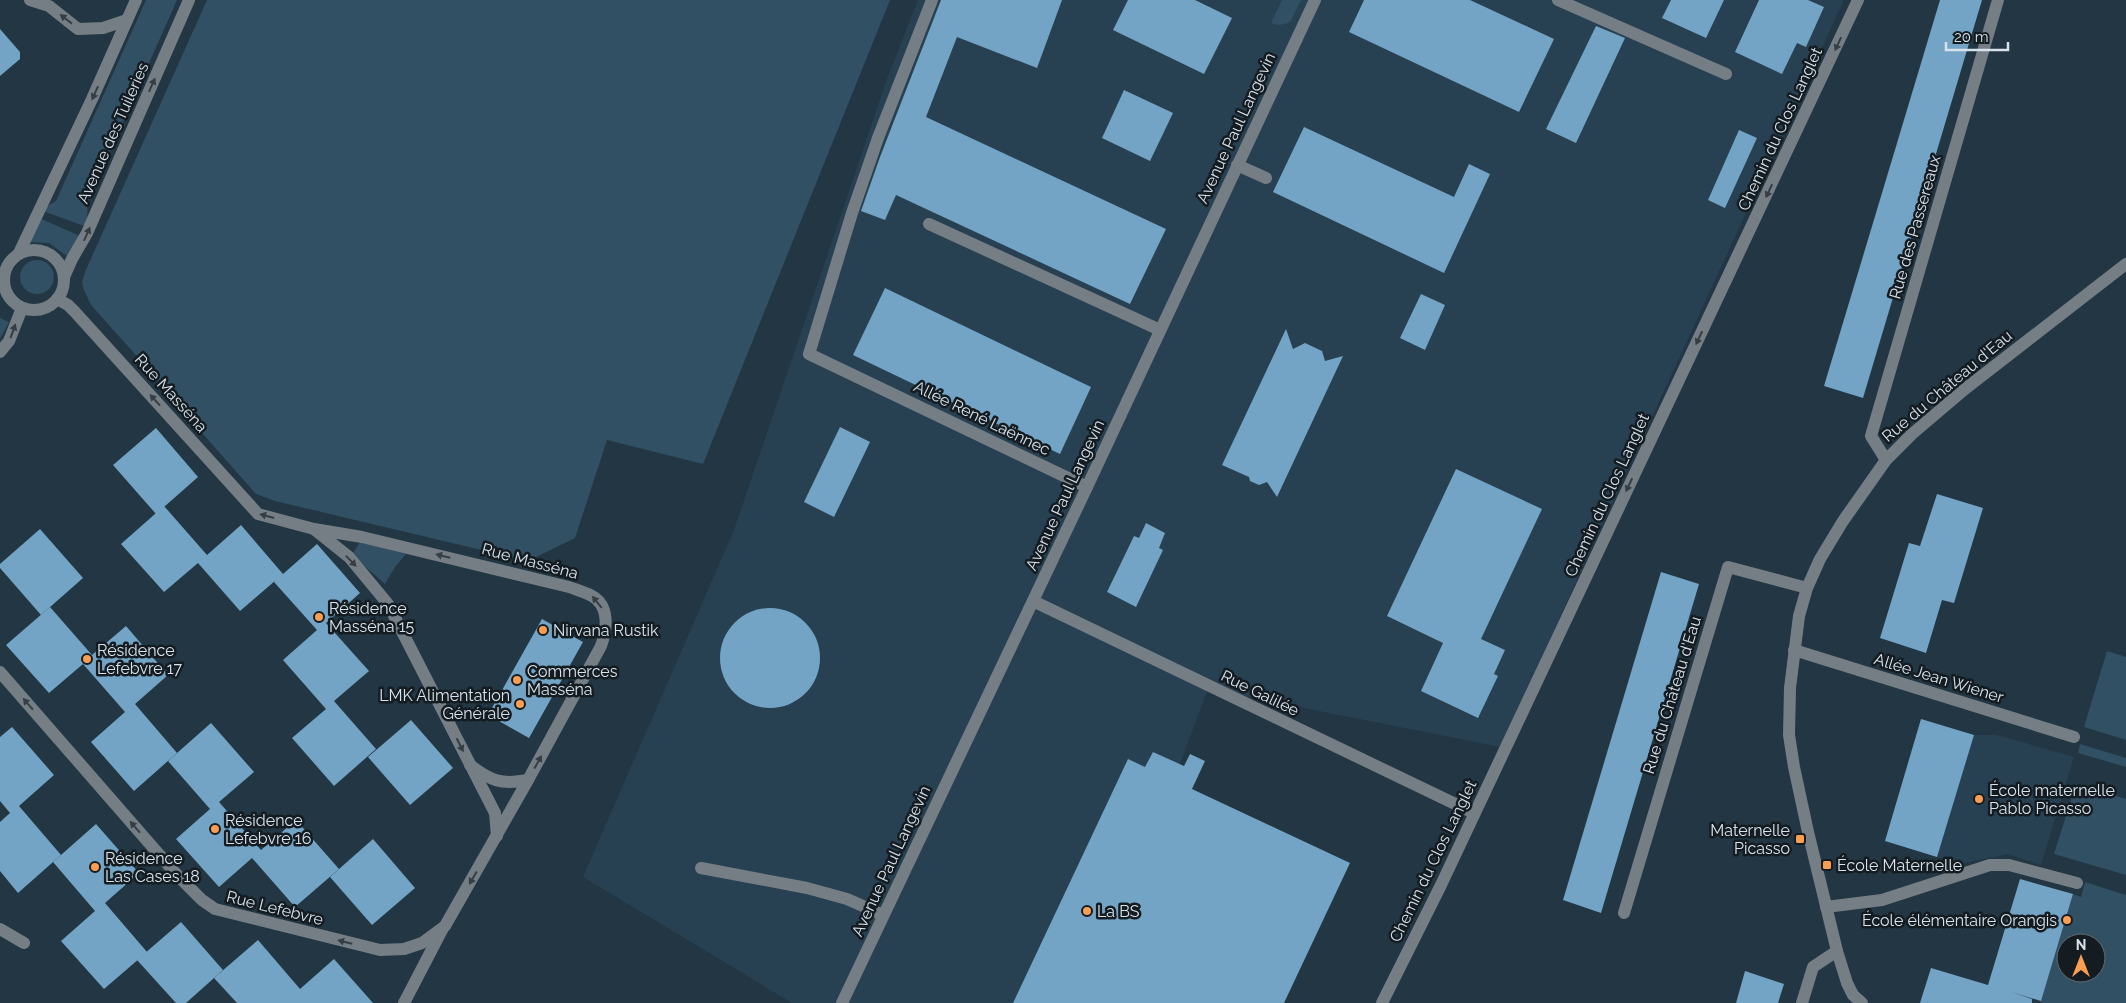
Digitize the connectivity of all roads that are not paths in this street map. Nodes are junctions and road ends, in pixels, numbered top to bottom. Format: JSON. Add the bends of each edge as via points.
{"nodes":[{"id":1,"x":30,"y":0,"type":"edge"},
{"id":2,"x":136,"y":0,"type":"edge"},
{"id":3,"x":189,"y":0,"type":"edge"},
{"id":4,"x":932,"y":0,"type":"edge"},
{"id":5,"x":1315,"y":0,"type":"edge"},
{"id":6,"x":1558,"y":0,"type":"edge"},
{"id":7,"x":1858,"y":0,"type":"edge"},
{"id":8,"x":1998,"y":0,"type":"edge"},
{"id":9,"x":127,"y":20,"type":"junction"},
{"id":10,"x":1726,"y":74,"type":"dead end"},
{"id":11,"x":1237,"y":165,"type":"junction"},
{"id":12,"x":1266,"y":178,"type":"dead end"},
{"id":13,"x":929,"y":224,"type":"dead end"},
{"id":14,"x":19,"y":253,"type":"junction"},
{"id":15,"x":2126,"y":264,"type":"edge"},
{"id":16,"x":64,"y":277,"type":"junction"},
{"id":17,"x":2,"y":288,"type":"edge"},
{"id":18,"x":57,"y":299,"type":"junction"},
{"id":19,"x":22,"y":308,"type":"junction"},
{"id":20,"x":1160,"y":330,"type":"junction"},
{"id":21,"x":0,"y":352,"type":"edge"},
{"id":22,"x":1886,"y":460,"type":"junction"},
{"id":23,"x":1087,"y":487,"type":"junction"},
{"id":24,"x":314,"y":529,"type":"junction"},
{"id":25,"x":1807,"y":588,"type":"junction"},
{"id":26,"x":1032,"y":601,"type":"junction"},
{"id":27,"x":1794,"y":650,"type":"junction"},
{"id":28,"x":0,"y":672,"type":"edge"},
{"id":29,"x":2074,"y":737,"type":"dead end"},
{"id":30,"x":470,"y":765,"type":"junction"},
{"id":31,"x":528,"y":780,"type":"junction"},
{"id":32,"x":1474,"y":813,"type":"junction"},
{"id":33,"x":497,"y":836,"type":"junction"},
{"id":34,"x":702,"y":868,"type":"dead end"},
{"id":35,"x":2077,"y":884,"type":"dead end"},
{"id":36,"x":1826,"y":907,"type":"junction"},
{"id":37,"x":1624,"y":912,"type":"dead end"},
{"id":38,"x":883,"y":915,"type":"junction"},
{"id":39,"x":444,"y":926,"type":"junction"},
{"id":40,"x":0,"y":929,"type":"edge"},
{"id":41,"x":24,"y":943,"type":"dead end"},
{"id":42,"x":1838,"y":951,"type":"junction"},
{"id":43,"x":404,"y":1003,"type":"edge"},
{"id":44,"x":842,"y":1003,"type":"edge"},
{"id":45,"x":1382,"y":1003,"type":"edge"},
{"id":46,"x":1802,"y":1003,"type":"edge"},
{"id":47,"x":1862,"y":1003,"type":"edge"}],
"edges":[{"from":9,"to":1,"type":"street","one_way":true,"via":[[103,28],[78,29],[49,6]]},
{"from":2,"to":9,"type":"street","name":"Avenue des Tuileries"},
{"from":16,"to":3,"type":"street","name":"Avenue des Tuileries","one_way":true,"via":[[87,233]]},
{"from":4,"to":23,"type":"street","name":"Allée René Laënnec","via":[[878,138],[809,354]]},
{"from":5,"to":11,"type":"street","name":"Avenue Paul Langevin"},
{"from":6,"to":10,"type":"street"},
{"from":7,"to":32,"type":"street","name":"Chemin du Clos Langlet","one_way":true},
{"from":8,"to":22,"type":"street","name":"Rue des Passereaux","via":[[1871,436]]},
{"from":9,"to":14,"type":"street","name":"Avenue des Tuileries","one_way":true},
{"from":11,"to":12,"type":"street"},
{"from":11,"to":20,"type":"street","name":"Avenue Paul Langevin"},
{"from":13,"to":20,"type":"street"},
{"from":14,"to":16,"type":"street","via":[[28,249],[48,252],[62,267]]},
{"from":14,"to":17,"type":"street","name":"Avenue des Tuileries","via":[[6,266]]},
{"from":15,"to":22,"type":"street","name":"Rue du Château d'Eau","via":[[1965,389]]},
{"from":16,"to":18,"type":"street","name":"Avenue des Tuileries","via":[[62,293]]},
{"from":17,"to":19,"type":"street","name":"Avenue des Tuileries"},
{"from":18,"to":19,"type":"street","via":[[41,310]]},
{"from":24,"to":18,"type":"street","name":"Rue Masséna","one_way":true,"via":[[258,514],[75,312]]},
{"from":21,"to":19,"type":"street","one_way":true,"via":[[9,341]]},
{"from":20,"to":23,"type":"street","name":"Avenue Paul Langevin"},
{"from":22,"to":25,"type":"street","name":"Rue du Château d'Eau","via":[[1843,521]]},
{"from":23,"to":26,"type":"street","name":"Avenue Paul Langevin"},
{"from":24,"to":30,"type":"street","name":"Rue Masséna","one_way":true,"via":[[349,557],[388,604]]},
{"from":31,"to":24,"type":"street","name":"Rue Masséna","one_way":true,"via":[[601,646],[607,630],[600,603],[592,596],[569,587],[414,549]]},
{"from":25,"to":27,"type":"street","name":"Rue du Château d'Eau"},
{"from":25,"to":37,"type":"street","name":"Rue du Château d'Eau","via":[[1728,566]]},
{"from":26,"to":32,"type":"street","name":"Rue Galilée"},
{"from":26,"to":38,"type":"street","name":"Avenue Paul Langevin"},
{"from":27,"to":29,"type":"street","name":"Allée Jean Wiener"},
{"from":27,"to":36,"type":"street","name":"Rue du Château d'Eau","via":[[1789,735]]},
{"from":39,"to":28,"type":"street","name":"Rue Lefebvre","one_way":true,"via":[[422,943],[404,949],[380,950],[215,909],[177,875]]},
{"from":30,"to":31,"type":"street","name":"Rue Masséna","via":[[488,778],[509,784]]},
{"from":30,"to":33,"type":"street","name":"Rue Masséna","via":[[495,813]]},
{"from":31,"to":33,"type":"street","name":"Rue Masséna"},
{"from":32,"to":45,"type":"street","name":"Chemin du Clos Langlet"},
{"from":33,"to":39,"type":"street","name":"Rue Lefebvre","one_way":true},
{"from":34,"to":38,"type":"street","via":[[807,888],[847,899]]},
{"from":35,"to":36,"type":"street","via":[[2009,865],[1990,865],[1882,900]]},
{"from":36,"to":42,"type":"street","name":"Rue du Château d'Eau"},
{"from":38,"to":44,"type":"street","name":"Avenue Paul Langevin"},
{"from":39,"to":43,"type":"street"},
{"from":40,"to":41,"type":"street"},
{"from":42,"to":46,"type":"street","via":[[1813,967]]},
{"from":42,"to":47,"type":"street","name":"Rue du Château d'Eau","via":[[1847,983]]}]}
